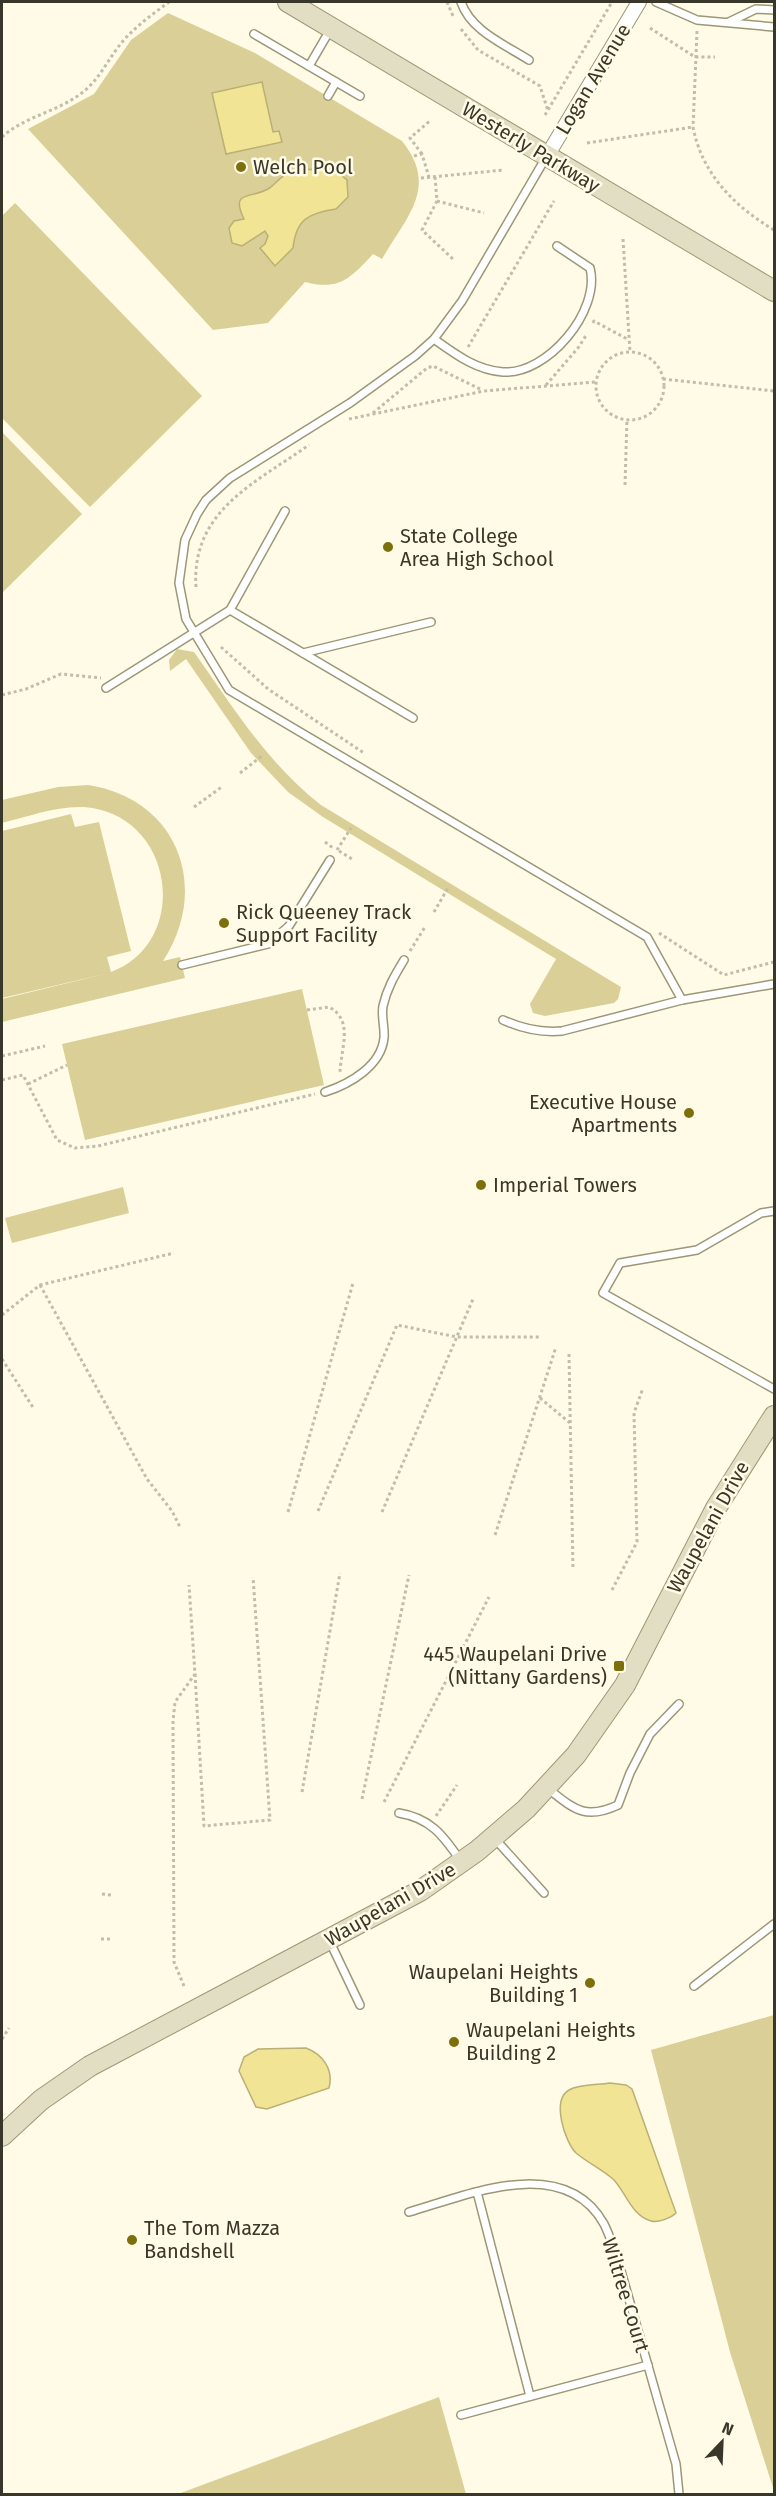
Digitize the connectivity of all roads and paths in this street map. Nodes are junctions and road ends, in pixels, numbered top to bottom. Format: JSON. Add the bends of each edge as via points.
{"nodes":[{"id":1,"x":169,"y":2,"type":"edge"},
{"id":2,"x":288,"y":2,"type":"edge"},
{"id":3,"x":447,"y":2,"type":"edge"},
{"id":4,"x":461,"y":2,"type":"edge"},
{"id":5,"x":604,"y":2,"type":"edge"},
{"id":6,"x":639,"y":2,"type":"edge"},
{"id":7,"x":656,"y":2,"type":"edge"},
{"id":8,"x":611,"y":3,"type":"edge"},
{"id":9,"x":774,"y":10,"type":"edge"},
{"id":10,"x":726,"y":23,"type":"junction"},
{"id":11,"x":774,"y":27,"type":"edge"},
{"id":12,"x":332,"y":28,"type":"junction"},
{"id":13,"x":650,"y":28,"type":"dead end"},
{"id":14,"x":698,"y":31,"type":"dead end"},
{"id":15,"x":255,"y":34,"type":"dead end"},
{"id":16,"x":695,"y":57,"type":"junction"},
{"id":17,"x":715,"y":57,"type":"dead end"},
{"id":18,"x":529,"y":60,"type":"dead end"},
{"id":19,"x":309,"y":66,"type":"junction"},
{"id":20,"x":336,"y":82,"type":"junction"},
{"id":21,"x":328,"y":96,"type":"dead end"},
{"id":22,"x":360,"y":96,"type":"dead end"},
{"id":23,"x":548,"y":111,"type":"junction"},
{"id":24,"x":545,"y":116,"type":"dead end"},
{"id":25,"x":431,"y":120,"type":"dead end"},
{"id":26,"x":693,"y":127,"type":"junction"},
{"id":27,"x":2,"y":137,"type":"edge"},
{"id":28,"x":587,"y":143,"type":"dead end"},
{"id":29,"x":422,"y":154,"type":"junction"},
{"id":30,"x":414,"y":156,"type":"dead end"},
{"id":31,"x":547,"y":156,"type":"junction"},
{"id":32,"x":504,"y":170,"type":"dead end"},
{"id":33,"x":429,"y":177,"type":"junction"},
{"id":34,"x":435,"y":177,"type":"junction"},
{"id":35,"x":421,"y":178,"type":"dead end"},
{"id":36,"x":437,"y":201,"type":"junction"},
{"id":37,"x":554,"y":201,"type":"dead end"},
{"id":38,"x":484,"y":213,"type":"dead end"},
{"id":39,"x":774,"y":230,"type":"edge"},
{"id":40,"x":623,"y":239,"type":"dead end"},
{"id":41,"x":557,"y":246,"type":"dead end"},
{"id":42,"x":455,"y":261,"type":"dead end"},
{"id":43,"x":774,"y":291,"type":"edge"},
{"id":44,"x":434,"y":339,"type":"junction"},
{"id":45,"x":629,"y":340,"type":"junction"},
{"id":46,"x":466,"y":351,"type":"dead end"},
{"id":47,"x":630,"y":352,"type":"junction"},
{"id":48,"x":663,"y":379,"type":"junction"},
{"id":49,"x":596,"y":382,"type":"junction"},
{"id":50,"x":545,"y":386,"type":"junction"},
{"id":51,"x":484,"y":391,"type":"junction"},
{"id":52,"x":774,"y":391,"type":"edge"},
{"id":53,"x":372,"y":415,"type":"junction"},
{"id":54,"x":627,"y":419,"type":"junction"},
{"id":55,"x":344,"y":421,"type":"dead end"},
{"id":56,"x":315,"y":441,"type":"dead end"},
{"id":57,"x":625,"y":485,"type":"dead end"},
{"id":58,"x":285,"y":511,"type":"dead end"},
{"id":59,"x":196,"y":588,"type":"dead end"},
{"id":60,"x":230,"y":610,"type":"junction"},
{"id":61,"x":431,"y":622,"type":"dead end"},
{"id":62,"x":193,"y":631,"type":"junction"},
{"id":63,"x":221,"y":647,"type":"dead end"},
{"id":64,"x":303,"y":653,"type":"junction"},
{"id":65,"x":116,"y":681,"type":"junction"},
{"id":66,"x":106,"y":688,"type":"dead end"},
{"id":67,"x":2,"y":695,"type":"edge"},
{"id":68,"x":412,"y":718,"type":"dead end"},
{"id":69,"x":263,"y":755,"type":"dead end"},
{"id":70,"x":367,"y":755,"type":"dead end"},
{"id":71,"x":240,"y":773,"type":"dead end"},
{"id":72,"x":223,"y":786,"type":"dead end"},
{"id":73,"x":194,"y":807,"type":"dead end"},
{"id":74,"x":351,"y":828,"type":"dead end"},
{"id":75,"x":338,"y":850,"type":"dead end"},
{"id":76,"x":330,"y":860,"type":"dead end"},
{"id":77,"x":448,"y":888,"type":"dead end"},
{"id":78,"x":434,"y":912,"type":"dead end"},
{"id":79,"x":425,"y":927,"type":"dead end"},
{"id":80,"x":654,"y":930,"type":"dead end"},
{"id":81,"x":409,"y":952,"type":"dead end"},
{"id":82,"x":405,"y":960,"type":"dead end"},
{"id":83,"x":774,"y":962,"type":"edge"},
{"id":84,"x":182,"y":965,"type":"dead end"},
{"id":85,"x":774,"y":984,"type":"edge"},
{"id":86,"x":682,"y":1000,"type":"junction"},
{"id":87,"x":307,"y":1010,"type":"dead end"},
{"id":88,"x":503,"y":1020,"type":"dead end"},
{"id":89,"x":45,"y":1046,"type":"dead end"},
{"id":90,"x":2,"y":1056,"type":"edge"},
{"id":91,"x":67,"y":1065,"type":"dead end"},
{"id":92,"x":2,"y":1080,"type":"edge"},
{"id":93,"x":27,"y":1082,"type":"junction"},
{"id":94,"x":339,"y":1085,"type":"junction"},
{"id":95,"x":326,"y":1092,"type":"joint"},
{"id":96,"x":774,"y":1211,"type":"edge"},
{"id":97,"x":174,"y":1253,"type":"dead end"},
{"id":98,"x":353,"y":1283,"type":"dead end"},
{"id":99,"x":40,"y":1285,"type":"junction"},
{"id":100,"x":474,"y":1299,"type":"dead end"},
{"id":101,"x":2,"y":1316,"type":"edge"},
{"id":102,"x":457,"y":1337,"type":"junction"},
{"id":103,"x":539,"y":1337,"type":"dead end"},
{"id":104,"x":556,"y":1347,"type":"dead end"},
{"id":105,"x":569,"y":1354,"type":"dead end"},
{"id":106,"x":2,"y":1359,"type":"edge"},
{"id":107,"x":643,"y":1388,"type":"dead end"},
{"id":108,"x":774,"y":1389,"type":"edge"},
{"id":109,"x":540,"y":1398,"type":"junction"},
{"id":110,"x":34,"y":1409,"type":"dead end"},
{"id":111,"x":774,"y":1416,"type":"edge"},
{"id":112,"x":571,"y":1424,"type":"junction"},
{"id":113,"x":318,"y":1511,"type":"dead end"},
{"id":114,"x":288,"y":1512,"type":"dead end"},
{"id":115,"x":382,"y":1512,"type":"dead end"},
{"id":116,"x":180,"y":1527,"type":"dead end"},
{"id":117,"x":495,"y":1535,"type":"dead end"},
{"id":118,"x":573,"y":1570,"type":"dead end"},
{"id":119,"x":340,"y":1573,"type":"dead end"},
{"id":120,"x":409,"y":1575,"type":"dead end"},
{"id":121,"x":253,"y":1577,"type":"dead end"},
{"id":122,"x":189,"y":1585,"type":"dead end"},
{"id":123,"x":612,"y":1590,"type":"dead end"},
{"id":124,"x":489,"y":1597,"type":"dead end"},
{"id":125,"x":195,"y":1674,"type":"junction"},
{"id":126,"x":679,"y":1704,"type":"dead end"},
{"id":127,"x":457,"y":1785,"type":"dead end"},
{"id":128,"x":547,"y":1788,"type":"junction"},
{"id":129,"x":302,"y":1792,"type":"dead end"},
{"id":130,"x":362,"y":1799,"type":"dead end"},
{"id":131,"x":384,"y":1802,"type":"dead end"},
{"id":132,"x":399,"y":1813,"type":"dead end"},
{"id":133,"x":431,"y":1824,"type":"junction"},
{"id":134,"x":494,"y":1838,"type":"junction"},
{"id":135,"x":462,"y":1863,"type":"junction"},
{"id":136,"x":544,"y":1893,"type":"dead end"},
{"id":137,"x":102,"y":1894,"type":"dead end"},
{"id":138,"x":111,"y":1895,"type":"dead end"},
{"id":139,"x":774,"y":1924,"type":"edge"},
{"id":140,"x":101,"y":1939,"type":"dead end"},
{"id":141,"x":113,"y":1939,"type":"dead end"},
{"id":142,"x":329,"y":1940,"type":"junction"},
{"id":143,"x":184,"y":1986,"type":"dead end"},
{"id":144,"x":694,"y":1986,"type":"dead end"},
{"id":145,"x":360,"y":2005,"type":"dead end"},
{"id":146,"x":9,"y":2028,"type":"dead end"},
{"id":147,"x":2,"y":2039,"type":"edge"},
{"id":148,"x":2,"y":2136,"type":"edge"},
{"id":149,"x":477,"y":2192,"type":"junction"},
{"id":150,"x":410,"y":2212,"type":"dead end"},
{"id":151,"x":648,"y":2365,"type":"junction"},
{"id":152,"x":530,"y":2396,"type":"junction"},
{"id":153,"x":461,"y":2415,"type":"dead end"},
{"id":154,"x":679,"y":2494,"type":"edge"}],
"edges":[{"from":1,"to":27,"type":"path","via":[[123,41],[85,91],[14,126]]},
{"from":2,"to":12,"type":"street","name":"Westerly Parkway"},
{"from":3,"to":23,"type":"path","via":[[478,50],[540,86]]},
{"from":4,"to":18,"type":"lane","via":[[473,25]]},
{"from":5,"to":8,"type":"path"},
{"from":6,"to":31,"type":"street","name":"Logan Avenue"},
{"from":7,"to":10,"type":"lane","via":[[682,16]]},
{"from":8,"to":23,"type":"path"},
{"from":9,"to":10,"type":"lane","via":[[756,9]]},
{"from":10,"to":11,"type":"lane"},
{"from":12,"to":19,"type":"lane"},
{"from":12,"to":31,"type":"street","name":"Westerly Parkway"},
{"from":13,"to":16,"type":"path"},
{"from":14,"to":16,"type":"path"},
{"from":15,"to":19,"type":"lane"},
{"from":16,"to":17,"type":"path"},
{"from":16,"to":26,"type":"path"},
{"from":19,"to":20,"type":"lane"},
{"from":20,"to":21,"type":"lane"},
{"from":20,"to":22,"type":"lane"},
{"from":23,"to":24,"type":"path"},
{"from":25,"to":29,"type":"path","via":[[410,138]]},
{"from":26,"to":28,"type":"path"},
{"from":26,"to":39,"type":"path","via":[[709,171],[721,188],[738,206]]},
{"from":29,"to":30,"type":"path"},
{"from":29,"to":33,"type":"path"},
{"from":31,"to":43,"type":"street","name":"Westerly Parkway"},
{"from":31,"to":44,"type":"lane","via":[[462,301]]},
{"from":32,"to":34,"type":"path"},
{"from":33,"to":34,"type":"path"},
{"from":33,"to":35,"type":"path"},
{"from":34,"to":36,"type":"path"},
{"from":36,"to":38,"type":"path"},
{"from":36,"to":42,"type":"path","via":[[422,230]]},
{"from":37,"to":46,"type":"path"},
{"from":40,"to":45,"type":"path"},
{"from":41,"to":44,"type":"lane","via":[[591,268],[594,282],[588,304],[570,334],[529,369],[505,372],[466,361]]},
{"from":44,"to":62,"type":"lane","via":[[350,404],[230,478],[206,500],[186,540],[179,583],[186,619]]},
{"from":45,"to":47,"type":"path"},
{"from":45,"to":50,"type":"path","via":[[594,321],[578,348]]},
{"from":47,"to":48,"type":"path","via":[[644,354],[653,361]]},
{"from":47,"to":49,"type":"path","via":[[611,357]]},
{"from":48,"to":52,"type":"path"},
{"from":48,"to":54,"type":"path","via":[[660,401],[654,410]]},
{"from":49,"to":50,"type":"path"},
{"from":49,"to":54,"type":"path","via":[[597,397],[603,407],[612,415]]},
{"from":50,"to":51,"type":"path"},
{"from":51,"to":53,"type":"path"},
{"from":51,"to":53,"type":"path","via":[[433,366]]},
{"from":53,"to":55,"type":"path"},
{"from":54,"to":57,"type":"path"},
{"from":56,"to":59,"type":"path","via":[[247,487],[222,509],[202,544]]},
{"from":58,"to":60,"type":"lane"},
{"from":60,"to":62,"type":"lane"},
{"from":60,"to":64,"type":"lane"},
{"from":61,"to":64,"type":"lane"},
{"from":62,"to":65,"type":"lane"},
{"from":62,"to":86,"type":"lane","via":[[229,690],[647,937]]},
{"from":63,"to":70,"type":"path","via":[[268,689]]},
{"from":64,"to":68,"type":"lane"},
{"from":65,"to":66,"type":"lane"},
{"from":65,"to":67,"type":"path","via":[[61,674]]},
{"from":69,"to":71,"type":"path"},
{"from":72,"to":73,"type":"path"},
{"from":74,"to":75,"type":"path"},
{"from":76,"to":84,"type":"lane","via":[[289,926],[268,944]]},
{"from":77,"to":78,"type":"path"},
{"from":79,"to":81,"type":"path"},
{"from":80,"to":83,"type":"path","via":[[724,975]]},
{"from":82,"to":94,"type":"lane","via":[[386,995],[384,1039],[376,1057],[366,1071]]},
{"from":85,"to":86,"type":"lane"},
{"from":86,"to":88,"type":"lane","via":[[562,1031],[530,1030]]},
{"from":87,"to":94,"type":"path","via":[[329,1007],[342,1018],[345,1027]]},
{"from":89,"to":90,"type":"path"},
{"from":91,"to":93,"type":"path"},
{"from":92,"to":93,"type":"path","via":[[23,1076]]},
{"from":93,"to":95,"type":"path","via":[[57,1140],[75,1148],[98,1146]]},
{"from":94,"to":95,"type":"lane"},
{"from":96,"to":108,"type":"lane","via":[[761,1213],[697,1250],[620,1263],[603,1293]]},
{"from":97,"to":99,"type":"path"},
{"from":98,"to":114,"type":"path"},
{"from":99,"to":101,"type":"path"},
{"from":99,"to":116,"type":"path","via":[[147,1479]]},
{"from":100,"to":102,"type":"path"},
{"from":102,"to":103,"type":"path"},
{"from":102,"to":113,"type":"path","via":[[397,1325]]},
{"from":102,"to":115,"type":"path"},
{"from":104,"to":109,"type":"path"},
{"from":105,"to":112,"type":"path"},
{"from":106,"to":110,"type":"path"},
{"from":107,"to":123,"type":"path","via":[[634,1413],[637,1542]]},
{"from":109,"to":112,"type":"path"},
{"from":109,"to":117,"type":"path"},
{"from":111,"to":128,"type":"street","name":"Waupelani Drive","via":[[710,1518],[625,1685],[591,1735]]},
{"from":112,"to":118,"type":"path"},
{"from":119,"to":129,"type":"path"},
{"from":120,"to":130,"type":"path"},
{"from":121,"to":125,"type":"path","via":[[270,1820],[204,1826]]},
{"from":122,"to":125,"type":"path"},
{"from":124,"to":131,"type":"path"},
{"from":125,"to":143,"type":"path","via":[[175,1702],[172,1720],[174,1962]]},
{"from":126,"to":128,"type":"lane","via":[[650,1734],[618,1806],[602,1813],[577,1812]]},
{"from":127,"to":133,"type":"path"},
{"from":128,"to":134,"type":"street","name":"Waupelani Drive"},
{"from":132,"to":133,"type":"lane"},
{"from":133,"to":135,"type":"lane"},
{"from":134,"to":135,"type":"street","name":"Waupelani Drive"},
{"from":134,"to":136,"type":"lane"},
{"from":135,"to":142,"type":"street","name":"Waupelani Drive","via":[[420,1891]]},
{"from":137,"to":138,"type":"path"},
{"from":139,"to":144,"type":"lane"},
{"from":140,"to":141,"type":"path"},
{"from":142,"to":145,"type":"lane"},
{"from":142,"to":148,"type":"street","name":"Waupelani Drive","via":[[90,2066],[41,2100]]},
{"from":146,"to":147,"type":"path"},
{"from":149,"to":150,"type":"lane","name":"Wiltree Court"},
{"from":149,"to":151,"type":"lane","name":"Wiltree Court","via":[[526,2183],[568,2193],[587,2204],[603,2223],[615,2250]]},
{"from":149,"to":152,"type":"lane"},
{"from":151,"to":152,"type":"lane","name":"Wiltree Court"},
{"from":151,"to":154,"type":"lane","name":"Wiltree Court","via":[[676,2464]]},
{"from":152,"to":153,"type":"lane","name":"Wiltree Court"}]}
